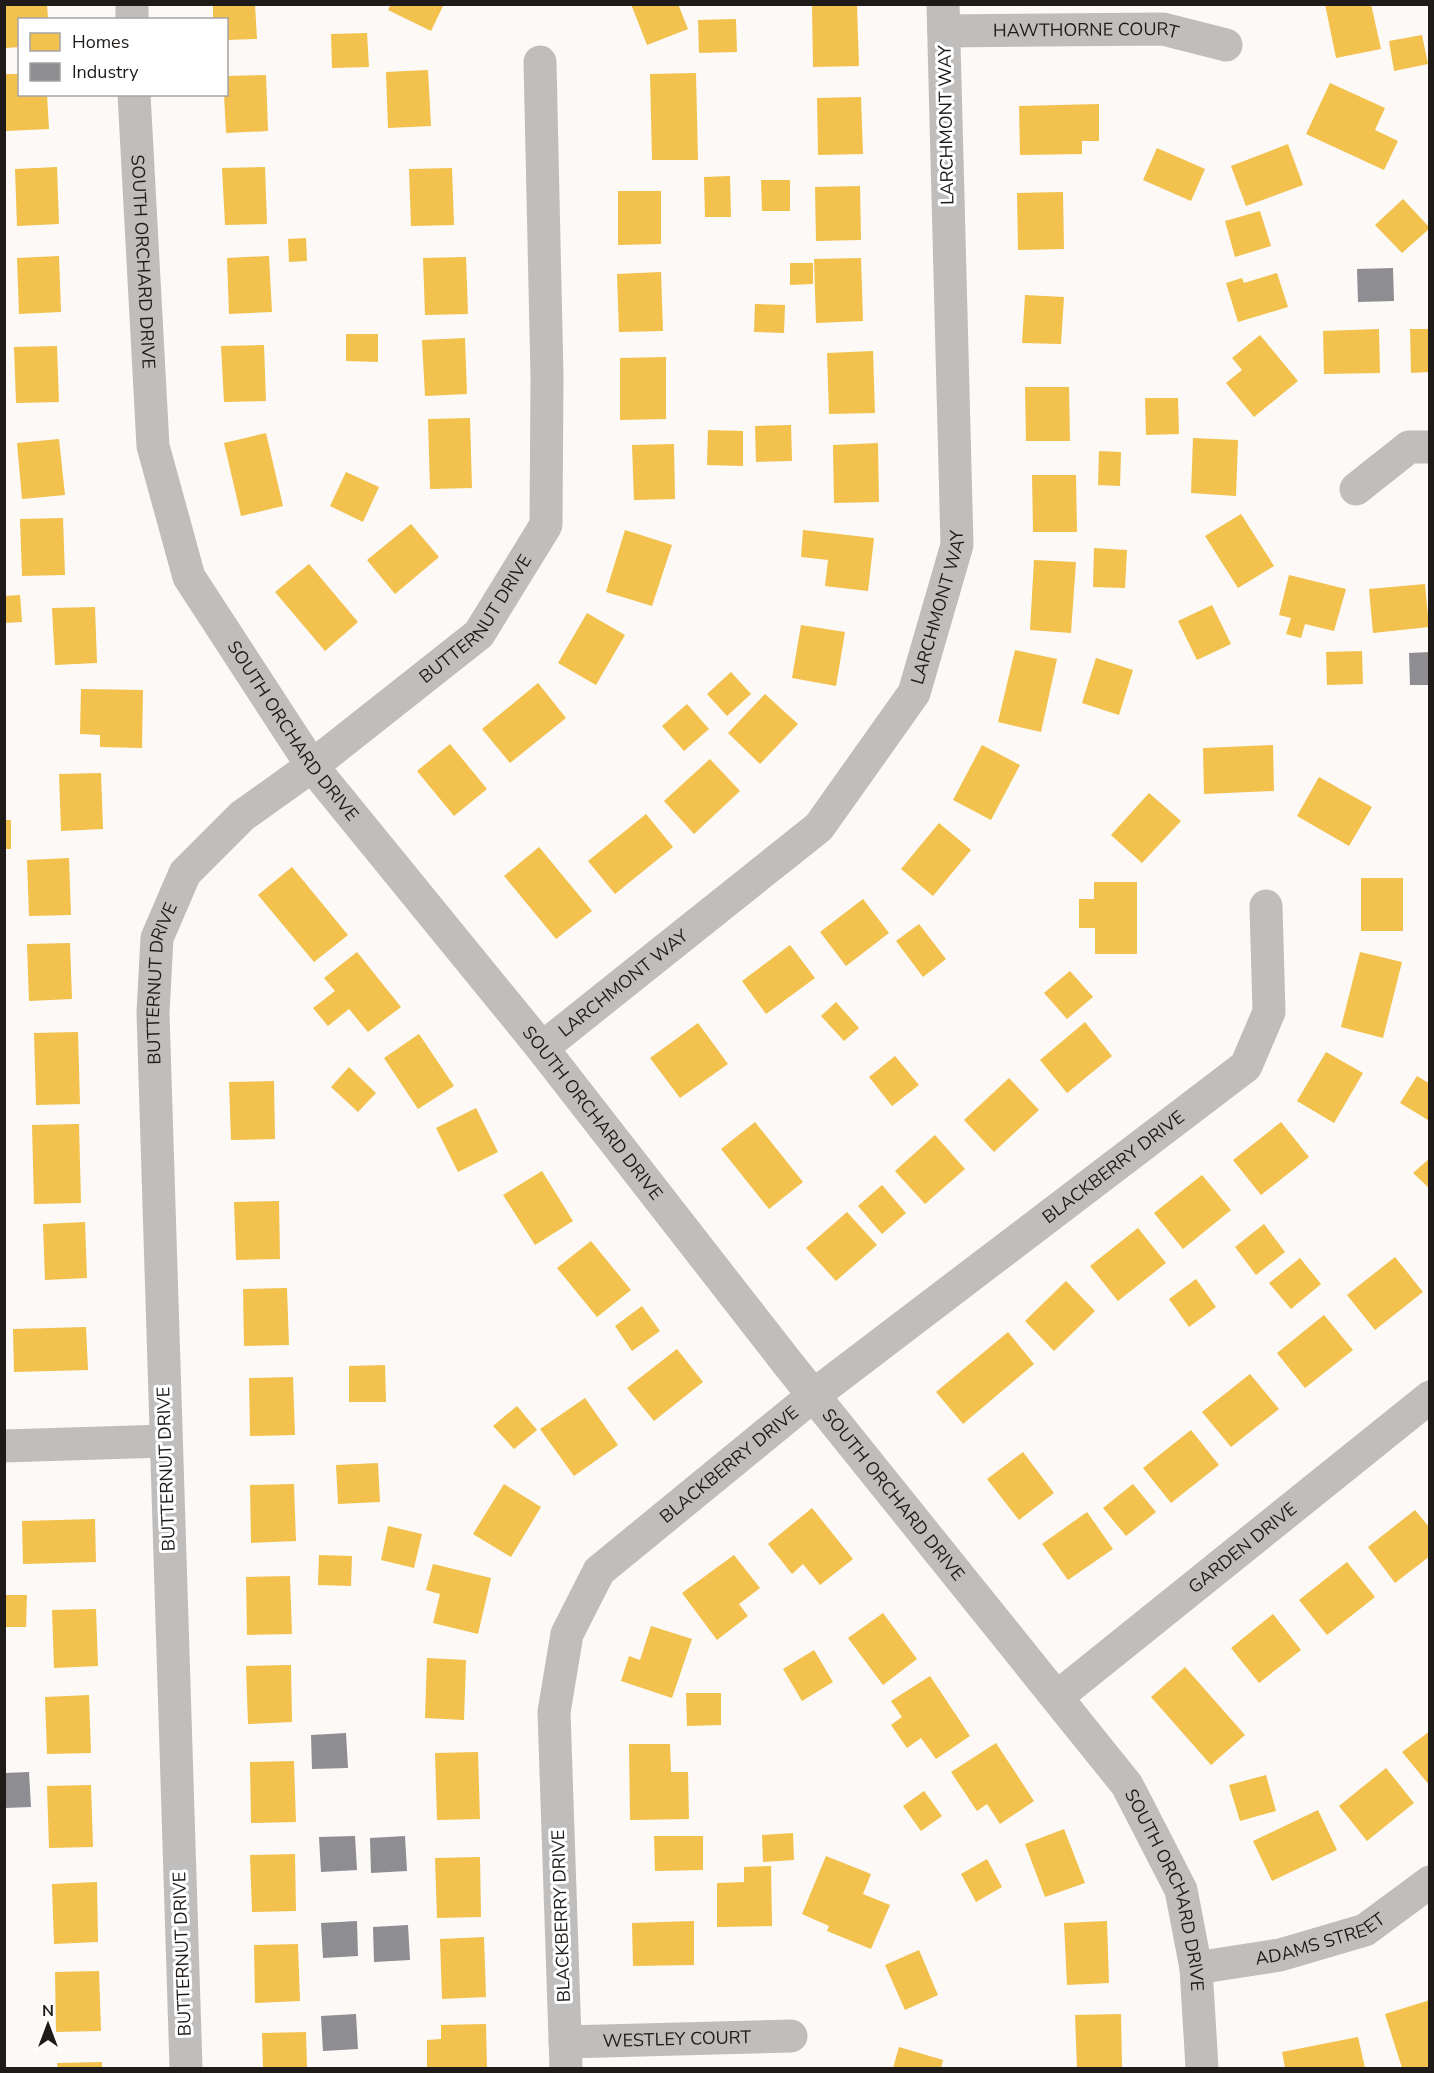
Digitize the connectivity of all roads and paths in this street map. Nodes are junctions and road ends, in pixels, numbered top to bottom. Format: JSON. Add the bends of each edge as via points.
{"nodes":[{"id":1,"x":944,"y":18,"type":"edge"},
{"id":2,"x":1226,"y":45,"type":"dead end"},
{"id":3,"x":540,"y":62,"type":"dead end"},
{"id":4,"x":134,"y":96,"type":"edge"},
{"id":5,"x":1430,"y":447,"type":"edge"},
{"id":6,"x":1356,"y":489,"type":"dead end"},
{"id":7,"x":312,"y":765,"type":"junction"},
{"id":8,"x":1266,"y":906,"type":"dead end"},
{"id":9,"x":542,"y":1048,"type":"junction"},
{"id":10,"x":814,"y":1395,"type":"junction"},
{"id":11,"x":1430,"y":1397,"type":"edge"},
{"id":12,"x":165,"y":1441,"type":"junction"},
{"id":13,"x":4,"y":1446,"type":"edge"},
{"id":14,"x":1057,"y":1696,"type":"junction"},
{"id":15,"x":1430,"y":1882,"type":"edge"},
{"id":16,"x":1196,"y":1968,"type":"junction"},
{"id":17,"x":791,"y":2036,"type":"dead end"},
{"id":18,"x":565,"y":2055,"type":"edge"},
{"id":19,"x":186,"y":2068,"type":"edge"},
{"id":20,"x":1202,"y":2068,"type":"edge"}],
"edges":[{"from":1,"to":2,"type":"street","name":"HAWTHORNE COURT","via":[[1163,29]]},
{"from":1,"to":9,"type":"street","name":"LARCHMONT WAY","via":[[957,546],[914,693],[819,827]]},
{"from":3,"to":7,"type":"street","name":"BUTTERNUT DRIVE","via":[[546,525],[479,634]]},
{"from":4,"to":7,"type":"street","name":"SOUTH ORCHARD DRIVE","via":[[156,457],[189,577]]},
{"from":5,"to":6,"type":"street","via":[[1409,447]]},
{"from":7,"to":9,"type":"street","name":"SOUTH ORCHARD DRIVE"},
{"from":7,"to":12,"type":"street","name":"BUTTERNUT DRIVE","via":[[242,816],[185,873],[157,938],[153,1013]]},
{"from":8,"to":10,"type":"street","name":"BLACKBERRY DRIVE","via":[[1269,1012],[1246,1066]]},
{"from":9,"to":10,"type":"street","name":"SOUTH ORCHARD DRIVE"},
{"from":10,"to":14,"type":"street","name":"SOUTH ORCHARD DRIVE"},
{"from":10,"to":18,"type":"street","name":"BLACKBERRY DRIVE","via":[[599,1571],[567,1634],[554,1712]]},
{"from":11,"to":14,"type":"street","name":"GARDEN DRIVE"},
{"from":12,"to":13,"type":"street"},
{"from":12,"to":19,"type":"street","name":"BUTTERNUT DRIVE"},
{"from":14,"to":16,"type":"street","name":"SOUTH ORCHARD DRIVE","via":[[1127,1785],[1176,1880]]},
{"from":15,"to":16,"type":"street","name":"ADAMS STREET","via":[[1365,1930],[1280,1954]]},
{"from":16,"to":20,"type":"street","name":"SOUTH ORCHARD DRIVE"},
{"from":17,"to":18,"type":"street","name":"WESTLEY COURT"}]}
